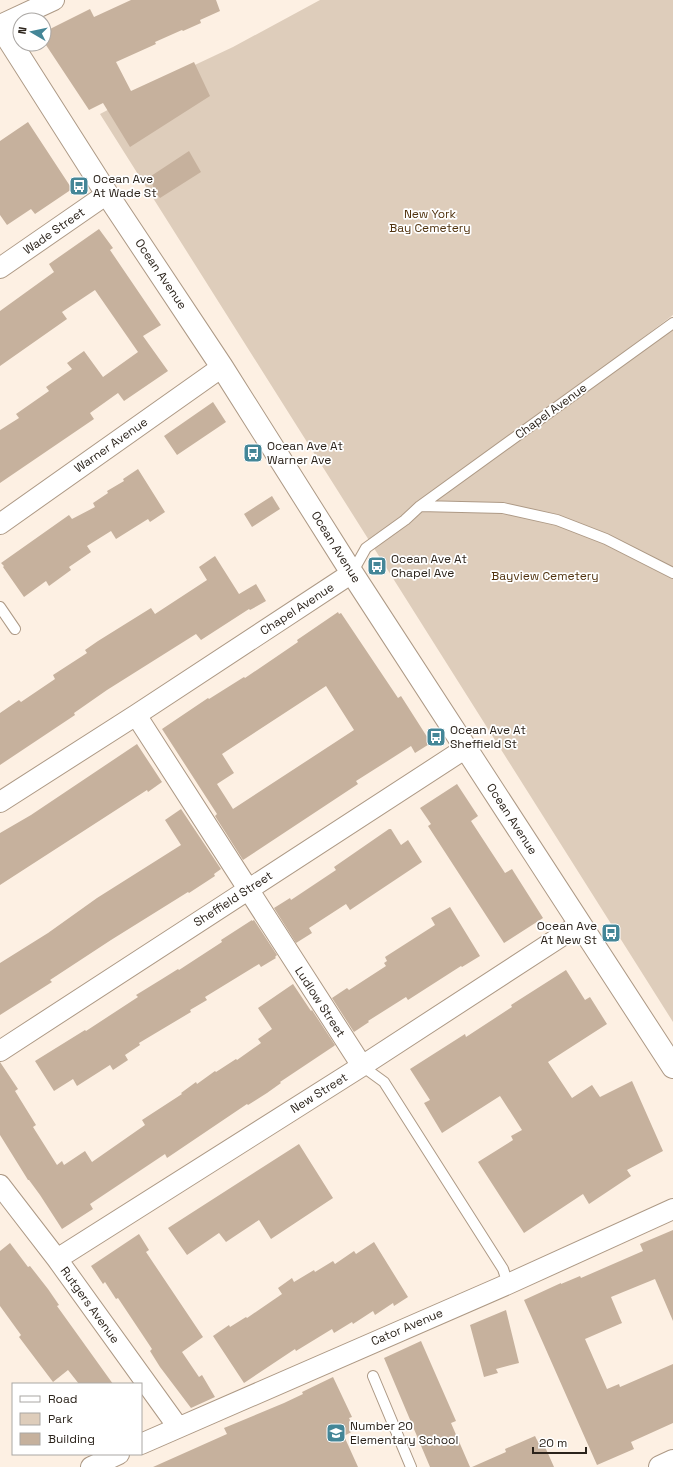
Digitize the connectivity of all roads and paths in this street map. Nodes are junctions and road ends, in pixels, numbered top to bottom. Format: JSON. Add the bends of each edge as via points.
{"nodes":[{"id":1,"x":54,"y":0,"type":"edge"},
{"id":2,"x":0,"y":25,"type":"edge"},
{"id":3,"x":107,"y":194,"type":"junction"},
{"id":4,"x":0,"y":268,"type":"edge"},
{"id":5,"x":673,"y":322,"type":"edge"},
{"id":6,"x":222,"y":366,"type":"junction"},
{"id":7,"x":420,"y":506,"type":"junction"},
{"id":8,"x":0,"y":524,"type":"edge"},
{"id":9,"x":352,"y":573,"type":"junction"},
{"id":10,"x":673,"y":573,"type":"edge"},
{"id":11,"x":0,"y":607,"type":"edge"},
{"id":12,"x":15,"y":629,"type":"dead end"},
{"id":13,"x":136,"y":715,"type":"junction"},
{"id":14,"x":466,"y":748,"type":"junction"},
{"id":15,"x":0,"y":802,"type":"edge"},
{"id":16,"x":248,"y":890,"type":"junction"},
{"id":17,"x":580,"y":924,"type":"junction"},
{"id":18,"x":0,"y":1050,"type":"edge"},
{"id":19,"x":362,"y":1066,"type":"junction"},
{"id":20,"x":673,"y":1067,"type":"edge"},
{"id":21,"x":0,"y":1185,"type":"edge"},
{"id":22,"x":673,"y":1209,"type":"edge"},
{"id":23,"x":57,"y":1259,"type":"junction"},
{"id":24,"x":508,"y":1284,"type":"junction"},
{"id":25,"x":373,"y":1376,"type":"dead end"},
{"id":26,"x":178,"y":1427,"type":"junction"},
{"id":27,"x":142,"y":1444,"type":"edge"},
{"id":28,"x":117,"y":1455,"type":"edge"},
{"id":29,"x":673,"y":1462,"type":"edge"},
{"id":30,"x":91,"y":1467,"type":"edge"},
{"id":31,"x":411,"y":1467,"type":"edge"},
{"id":32,"x":660,"y":1467,"type":"edge"}],
"edges":[{"from":1,"to":2,"type":"street"},
{"from":2,"to":3,"type":"street","name":"Ocean Avenue"},
{"from":3,"to":4,"type":"street","name":"Wade Street"},
{"from":3,"to":6,"type":"street","name":"Ocean Avenue"},
{"from":5,"to":7,"type":"lane","name":"Chapel Avenue"},
{"from":6,"to":8,"type":"street","name":"Warner Avenue"},
{"from":6,"to":9,"type":"street","name":"Ocean Avenue"},
{"from":7,"to":9,"type":"lane","name":"Chapel Avenue","via":[[366,548]]},
{"from":7,"to":10,"type":"lane","via":[[503,508],[557,520],[606,539]]},
{"from":9,"to":13,"type":"street","name":"Chapel Avenue"},
{"from":9,"to":14,"type":"street","name":"Ocean Avenue"},
{"from":11,"to":12,"type":"lane"},
{"from":13,"to":15,"type":"street","name":"Chapel Avenue"},
{"from":13,"to":16,"type":"street","name":"Ludlow Street"},
{"from":14,"to":16,"type":"street","name":"Sheffield Street"},
{"from":14,"to":17,"type":"street","name":"Ocean Avenue"},
{"from":16,"to":18,"type":"street","name":"Sheffield Street"},
{"from":16,"to":19,"type":"street","name":"Ludlow Street"},
{"from":17,"to":19,"type":"street","name":"New Street"},
{"from":17,"to":20,"type":"street","name":"Ocean Avenue"},
{"from":19,"to":23,"type":"street","name":"New Street"},
{"from":19,"to":24,"type":"lane","name":"Ludlow Street","via":[[384,1082],[503,1269]]},
{"from":21,"to":23,"type":"street","name":"Rutgers Avenue"},
{"from":22,"to":24,"type":"street","name":"Cator Avenue"},
{"from":23,"to":26,"type":"street","name":"Rutgers Avenue"},
{"from":24,"to":26,"type":"street","name":"Cator Avenue"},
{"from":25,"to":31,"type":"lane"},
{"from":26,"to":27,"type":"street","name":"Cator Avenue"},
{"from":28,"to":30,"type":"street"},
{"from":29,"to":32,"type":"street"}]}
